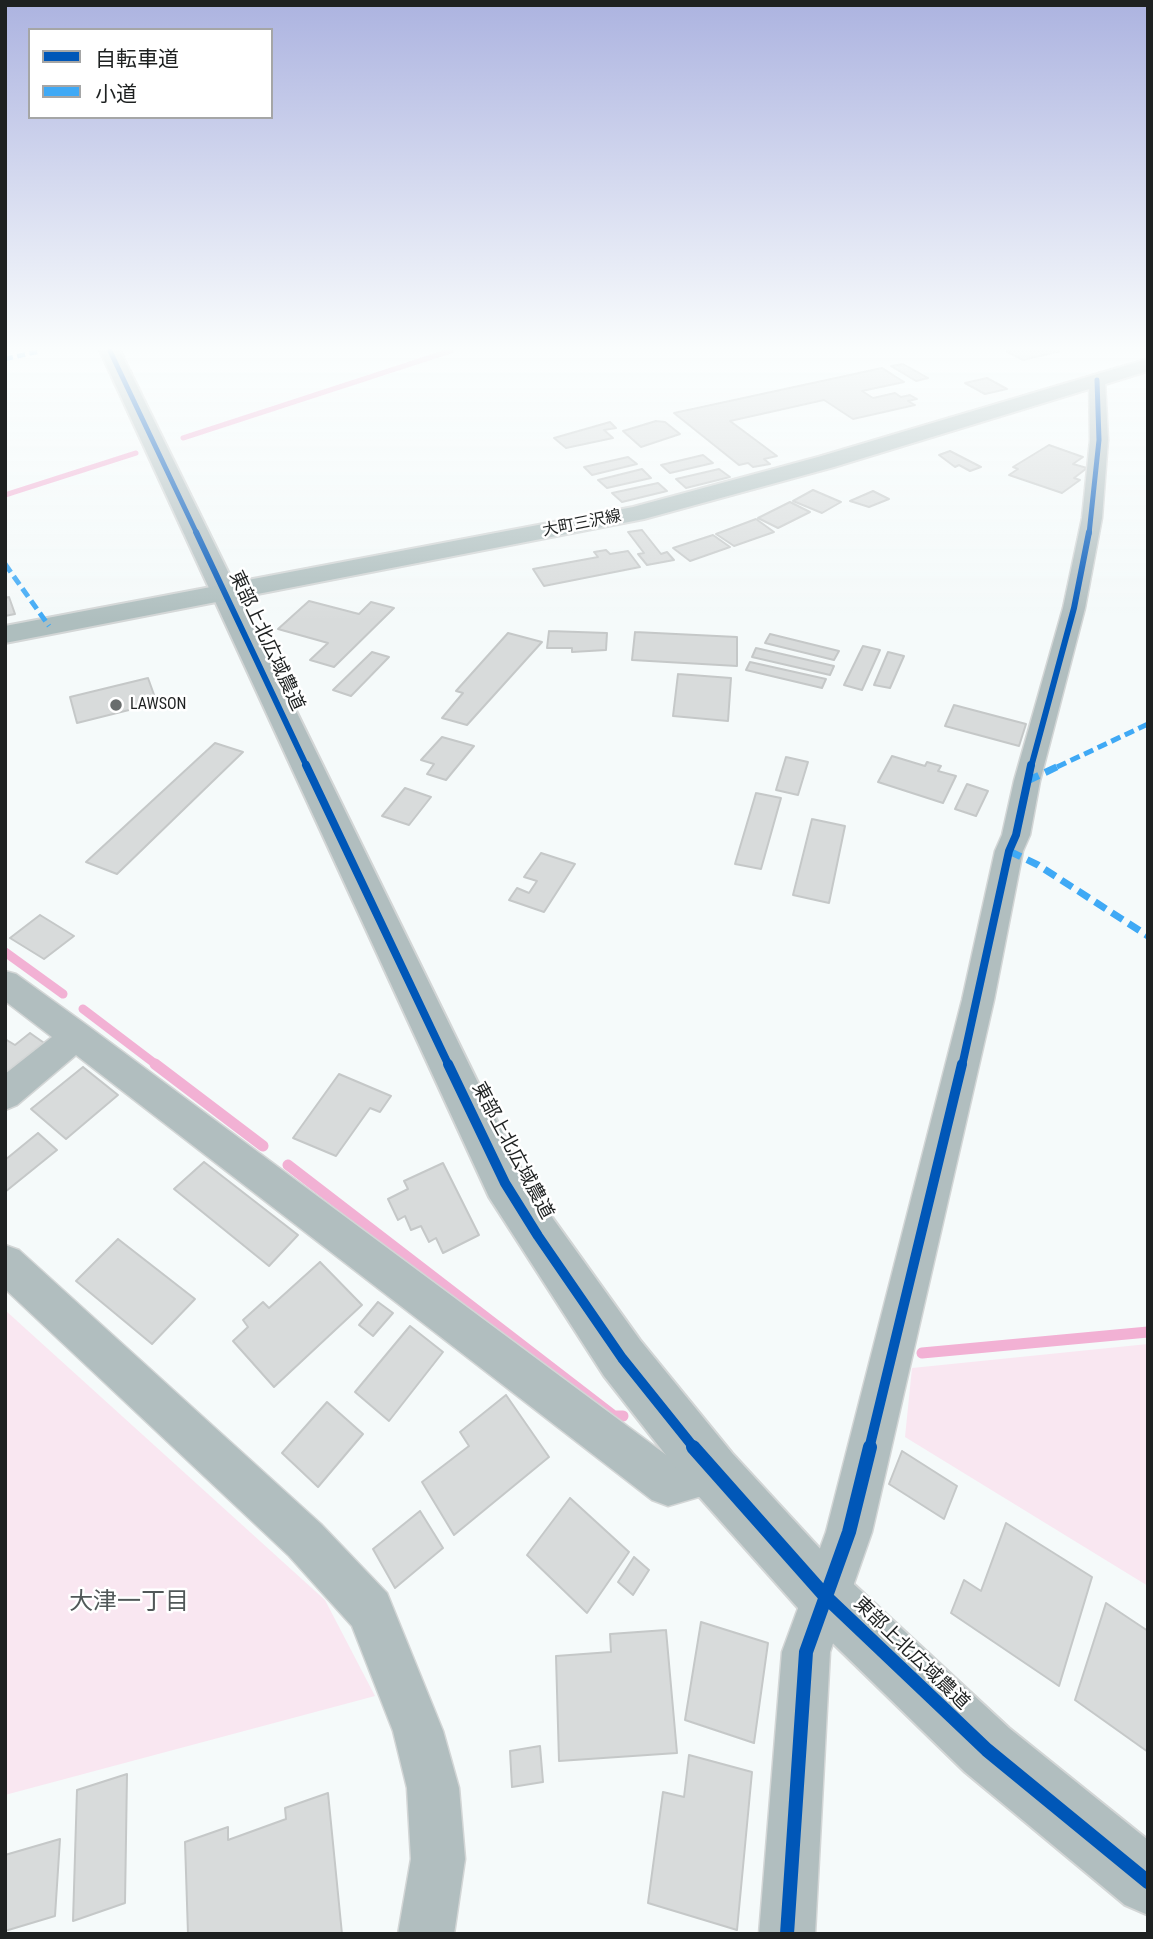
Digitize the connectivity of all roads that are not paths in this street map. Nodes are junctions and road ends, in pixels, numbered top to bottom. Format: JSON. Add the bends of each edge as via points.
{"nodes":[{"id":1,"x":153,"y":441,"type":"edge"},
{"id":2,"x":893,"y":441,"type":"edge"},
{"id":3,"x":1099,"y":441,"type":"edge"},
{"id":4,"x":224,"y":592,"type":"junction"},
{"id":5,"x":5,"y":635,"type":"edge"},
{"id":6,"x":5,"y":983,"type":"edge"},
{"id":7,"x":76,"y":1036,"type":"junction"},
{"id":8,"x":5,"y":1096,"type":"edge"},
{"id":9,"x":5,"y":1263,"type":"edge"},
{"id":10,"x":713,"y":1472,"type":"junction"},
{"id":11,"x":826,"y":1597,"type":"junction"},
{"id":12,"x":1148,"y":1882,"type":"edge"},
{"id":13,"x":426,"y":1934,"type":"edge"},
{"id":14,"x":787,"y":1934,"type":"edge"}],
"edges":[{"from":1,"to":4,"type":"street","name":"東部上北広域農道"},
{"from":2,"to":4,"type":"main road","name":"大町三沢線","via":[[635,514]]},
{"from":3,"to":11,"type":"street","via":[[1092,518],[1074,608],[1009,851],[978,1000],[849,1532]]},
{"from":4,"to":5,"type":"main road","name":"大町三沢線"},
{"from":4,"to":10,"type":"street","name":"東部上北広域農道","via":[[505,1183],[622,1358]]},
{"from":6,"to":7,"type":"street"},
{"from":7,"to":8,"type":"street"},
{"from":7,"to":10,"type":"street","via":[[668,1484]]},
{"from":9,"to":13,"type":"street","via":[[305,1540],[370,1610],[418,1731],[433,1787],[438,1859]]},
{"from":10,"to":11,"type":"street","name":"東部上北広域農道"},
{"from":11,"to":12,"type":"street","name":"東部上北広域農道","via":[[987,1750]]},
{"from":11,"to":14,"type":"street","via":[[806,1652]]}]}
